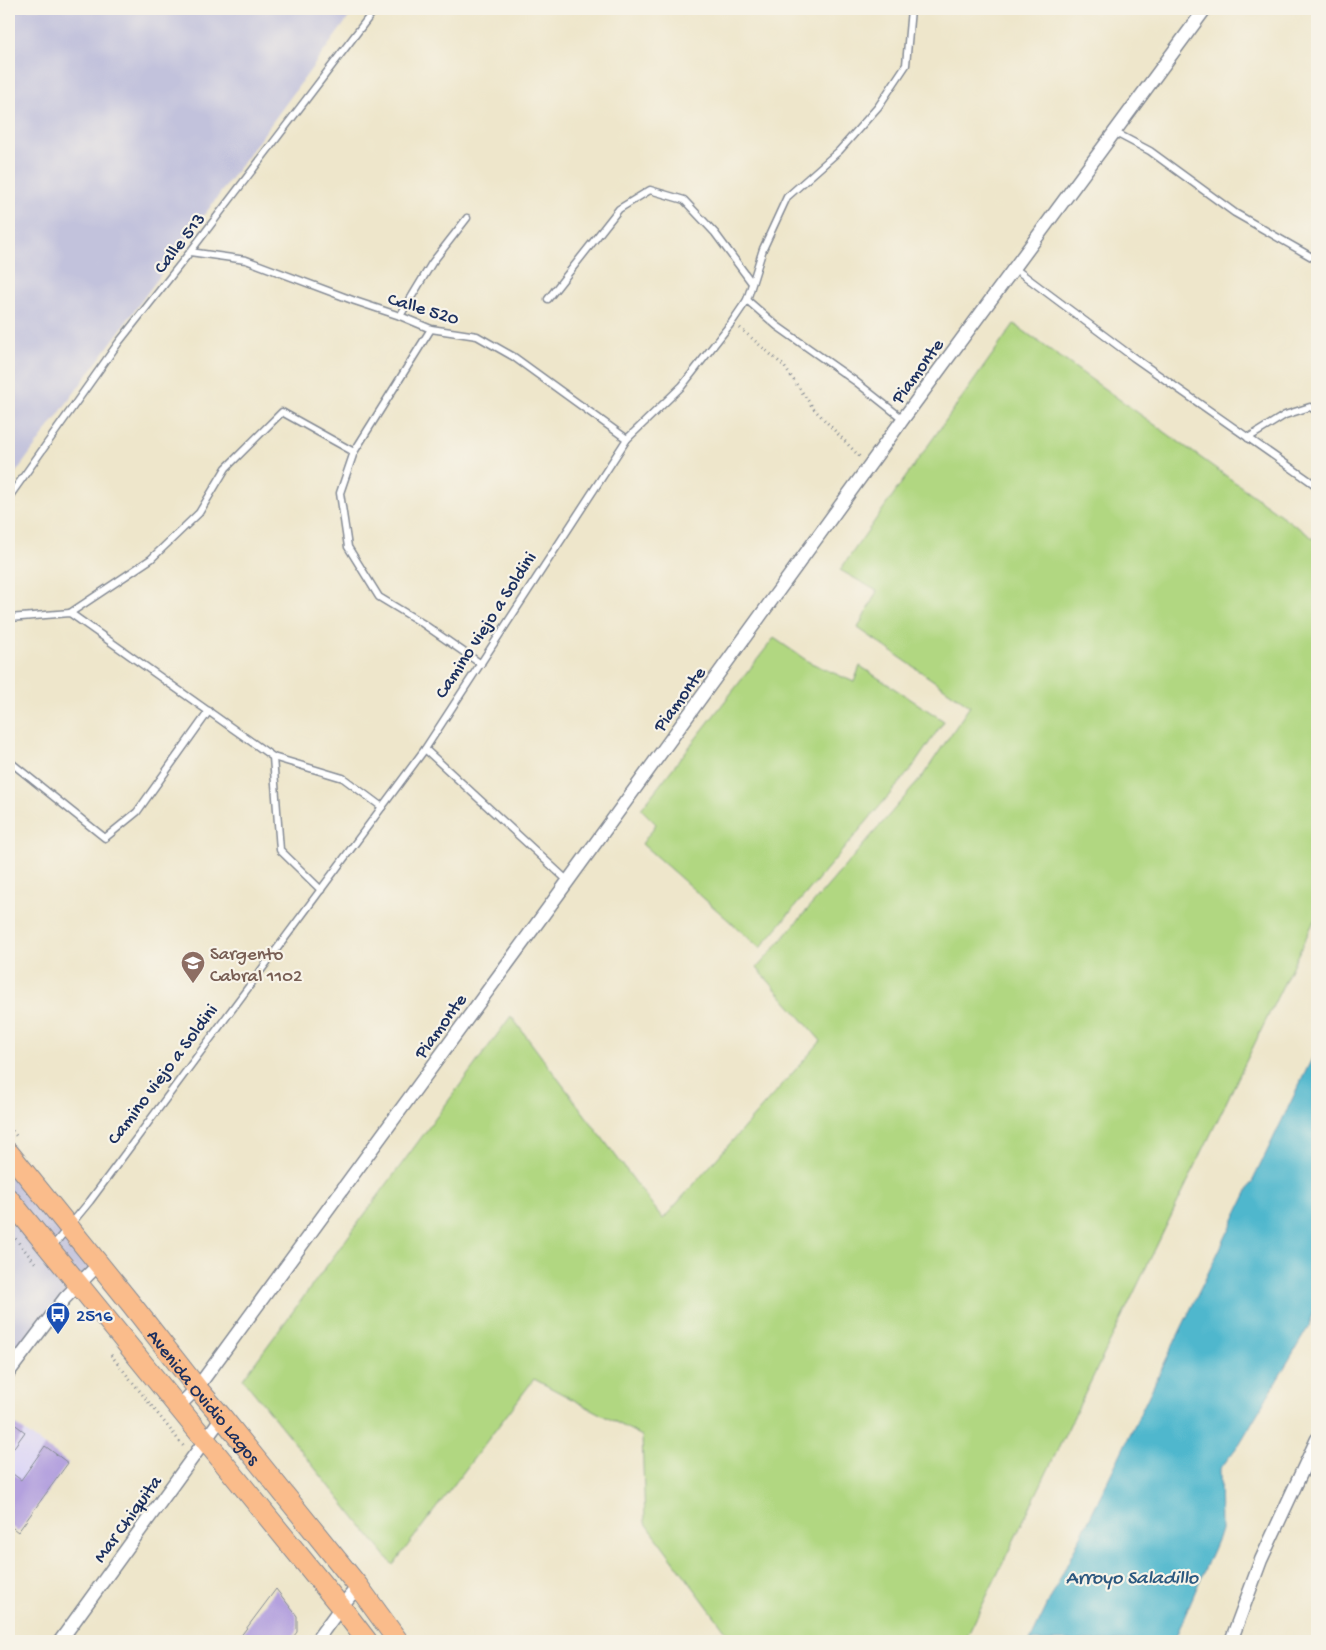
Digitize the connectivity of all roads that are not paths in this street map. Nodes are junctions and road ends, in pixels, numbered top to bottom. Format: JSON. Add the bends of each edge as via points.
{"nodes":[{"id":1,"x":375,"y":9,"type":"edge"},
{"id":2,"x":911,"y":9,"type":"edge"},
{"id":3,"x":1205,"y":9,"type":"edge"},
{"id":4,"x":1114,"y":132,"type":"junction"},
{"id":5,"x":467,"y":218,"type":"dead end"},
{"id":6,"x":190,"y":252,"type":"junction"},
{"id":7,"x":1317,"y":260,"type":"edge"},
{"id":8,"x":1014,"y":268,"type":"junction"},
{"id":9,"x":752,"y":283,"type":"junction"},
{"id":10,"x":548,"y":300,"type":"dead end"},
{"id":11,"x":747,"y":300,"type":"junction"},
{"id":12,"x":400,"y":316,"type":"junction"},
{"id":13,"x":431,"y":329,"type":"junction"},
{"id":14,"x":1317,"y":410,"type":"edge"},
{"id":15,"x":903,"y":419,"type":"junction"},
{"id":16,"x":1248,"y":438,"type":"junction"},
{"id":17,"x":627,"y":439,"type":"junction"},
{"id":18,"x":354,"y":452,"type":"junction"},
{"id":19,"x":1317,"y":486,"type":"edge"},
{"id":20,"x":9,"y":497,"type":"edge"},
{"id":21,"x":70,"y":613,"type":"junction"},
{"id":22,"x":9,"y":618,"type":"edge"},
{"id":23,"x":9,"y":643,"type":"edge"},
{"id":24,"x":480,"y":664,"type":"junction"},
{"id":25,"x":9,"y":682,"type":"edge"},
{"id":26,"x":209,"y":711,"type":"junction"},
{"id":27,"x":425,"y":749,"type":"junction"},
{"id":28,"x":273,"y":757,"type":"junction"},
{"id":29,"x":9,"y":761,"type":"edge"},
{"id":30,"x":382,"y":807,"type":"junction"},
{"id":31,"x":568,"y":881,"type":"junction"},
{"id":32,"x":320,"y":890,"type":"junction"},
{"id":33,"x":9,"y":1152,"type":"edge"},
{"id":34,"x":9,"y":1199,"type":"edge"},
{"id":35,"x":69,"y":1226,"type":"junction"},
{"id":36,"x":50,"y":1250,"type":"junction"},
{"id":37,"x":99,"y":1264,"type":"junction"},
{"id":38,"x":78,"y":1285,"type":"junction"},
{"id":39,"x":9,"y":1372,"type":"edge"},
{"id":40,"x":197,"y":1388,"type":"junction"},
{"id":41,"x":178,"y":1407,"type":"junction"},
{"id":42,"x":222,"y":1417,"type":"junction"},
{"id":43,"x":1317,"y":1439,"type":"edge"},
{"id":44,"x":205,"y":1440,"type":"junction"},
{"id":45,"x":358,"y":1586,"type":"junction"},
{"id":46,"x":341,"y":1607,"type":"junction"},
{"id":47,"x":60,"y":1641,"type":"edge"},
{"id":48,"x":316,"y":1641,"type":"edge"},
{"id":49,"x":366,"y":1641,"type":"edge"},
{"id":50,"x":398,"y":1641,"type":"edge"},
{"id":51,"x":1231,"y":1641,"type":"edge"}],
"edges":[{"from":1,"to":6,"type":"lane","name":"Calle 513"},
{"from":2,"to":9,"type":"lane","name":"Camino viejo a Soldini","via":[[906,65],[878,107],[839,151],[787,197],[763,249]]},
{"from":3,"to":4,"type":"street","name":"Piamonte"},
{"from":4,"to":7,"type":"lane","via":[[1150,151],[1236,213]]},
{"from":4,"to":8,"type":"street","name":"Piamonte"},
{"from":5,"to":12,"type":"lane","via":[[432,263]]},
{"from":6,"to":12,"type":"lane","name":"Calle 520","via":[[246,260]]},
{"from":6,"to":20,"type":"lane","name":"Calle 513","via":[[119,342]]},
{"from":8,"to":15,"type":"street","name":"Piamonte"},
{"from":8,"to":16,"type":"lane"},
{"from":9,"to":10,"type":"lane","via":[[684,200],[650,190],[619,209]]},
{"from":9,"to":11,"type":"lane","name":"Camino viejo a Soldini"},
{"from":11,"to":15,"type":"lane"},
{"from":11,"to":17,"type":"lane","name":"Camino viejo a Soldini","via":[[682,386]]},
{"from":12,"to":13,"type":"lane","name":"Calle 520"},
{"from":13,"to":17,"type":"lane","name":"Calle 520","via":[[478,336],[514,357]]},
{"from":13,"to":18,"type":"lane"},
{"from":14,"to":16,"type":"lane","via":[[1310,407],[1285,415]]},
{"from":15,"to":31,"type":"street","name":"Piamonte"},
{"from":16,"to":19,"type":"lane"},
{"from":17,"to":24,"type":"lane","name":"Camino viejo a Soldini"},
{"from":18,"to":21,"type":"lane","via":[[282,412],[226,468],[199,513],[151,559]]},
{"from":18,"to":24,"type":"lane","via":[[340,493],[348,547],[379,597]]},
{"from":21,"to":22,"type":"lane"},
{"from":21,"to":26,"type":"lane"},
{"from":23,"to":25,"type":"lane"},
{"from":24,"to":27,"type":"lane","name":"Camino viejo a Soldini"},
{"from":26,"to":28,"type":"lane"},
{"from":26,"to":29,"type":"lane","via":[[137,812],[105,838]]},
{"from":27,"to":30,"type":"lane","name":"Camino viejo a Soldini"},
{"from":27,"to":31,"type":"lane"},
{"from":28,"to":30,"type":"lane","via":[[342,778]]},
{"from":28,"to":32,"type":"lane","via":[[280,850]]},
{"from":30,"to":32,"type":"lane","name":"Camino viejo a Soldini"},
{"from":31,"to":40,"type":"street","name":"Piamonte"},
{"from":32,"to":35,"type":"lane","name":"Camino viejo a Soldini"},
{"from":33,"to":35,"type":"main road","name":"Avenida Ovidio Lagos"},
{"from":34,"to":36,"type":"main road","name":"Avenida Ovidio Lagos"},
{"from":35,"to":36,"type":"lane","name":"Camino viejo a Soldini"},
{"from":35,"to":37,"type":"main road","name":"Avenida Ovidio Lagos"},
{"from":36,"to":38,"type":"main road","name":"Avenida Ovidio Lagos"},
{"from":37,"to":38,"type":"street"},
{"from":37,"to":40,"type":"main road","name":"Avenida Ovidio Lagos"},
{"from":38,"to":39,"type":"street"},
{"from":38,"to":41,"type":"main road","name":"Avenida Ovidio Lagos"},
{"from":40,"to":41,"type":"street","name":"Piamonte"},
{"from":40,"to":42,"type":"main road","name":"Avenida Ovidio Lagos"},
{"from":41,"to":44,"type":"main road","name":"Avenida Ovidio Lagos"},
{"from":42,"to":44,"type":"street","name":"Mar Chiquita"},
{"from":42,"to":45,"type":"main road","name":"Avenida Ovidio Lagos"},
{"from":43,"to":51,"type":"street","via":[[1261,1560]]},
{"from":44,"to":46,"type":"main road","name":"Avenida Ovidio Lagos"},
{"from":44,"to":47,"type":"street","name":"Mar Chiquita"},
{"from":45,"to":46,"type":"street"},
{"from":45,"to":50,"type":"main road","name":"Avenida Ovidio Lagos"},
{"from":46,"to":48,"type":"street"},
{"from":46,"to":49,"type":"main road","name":"Avenida Ovidio Lagos"}]}
